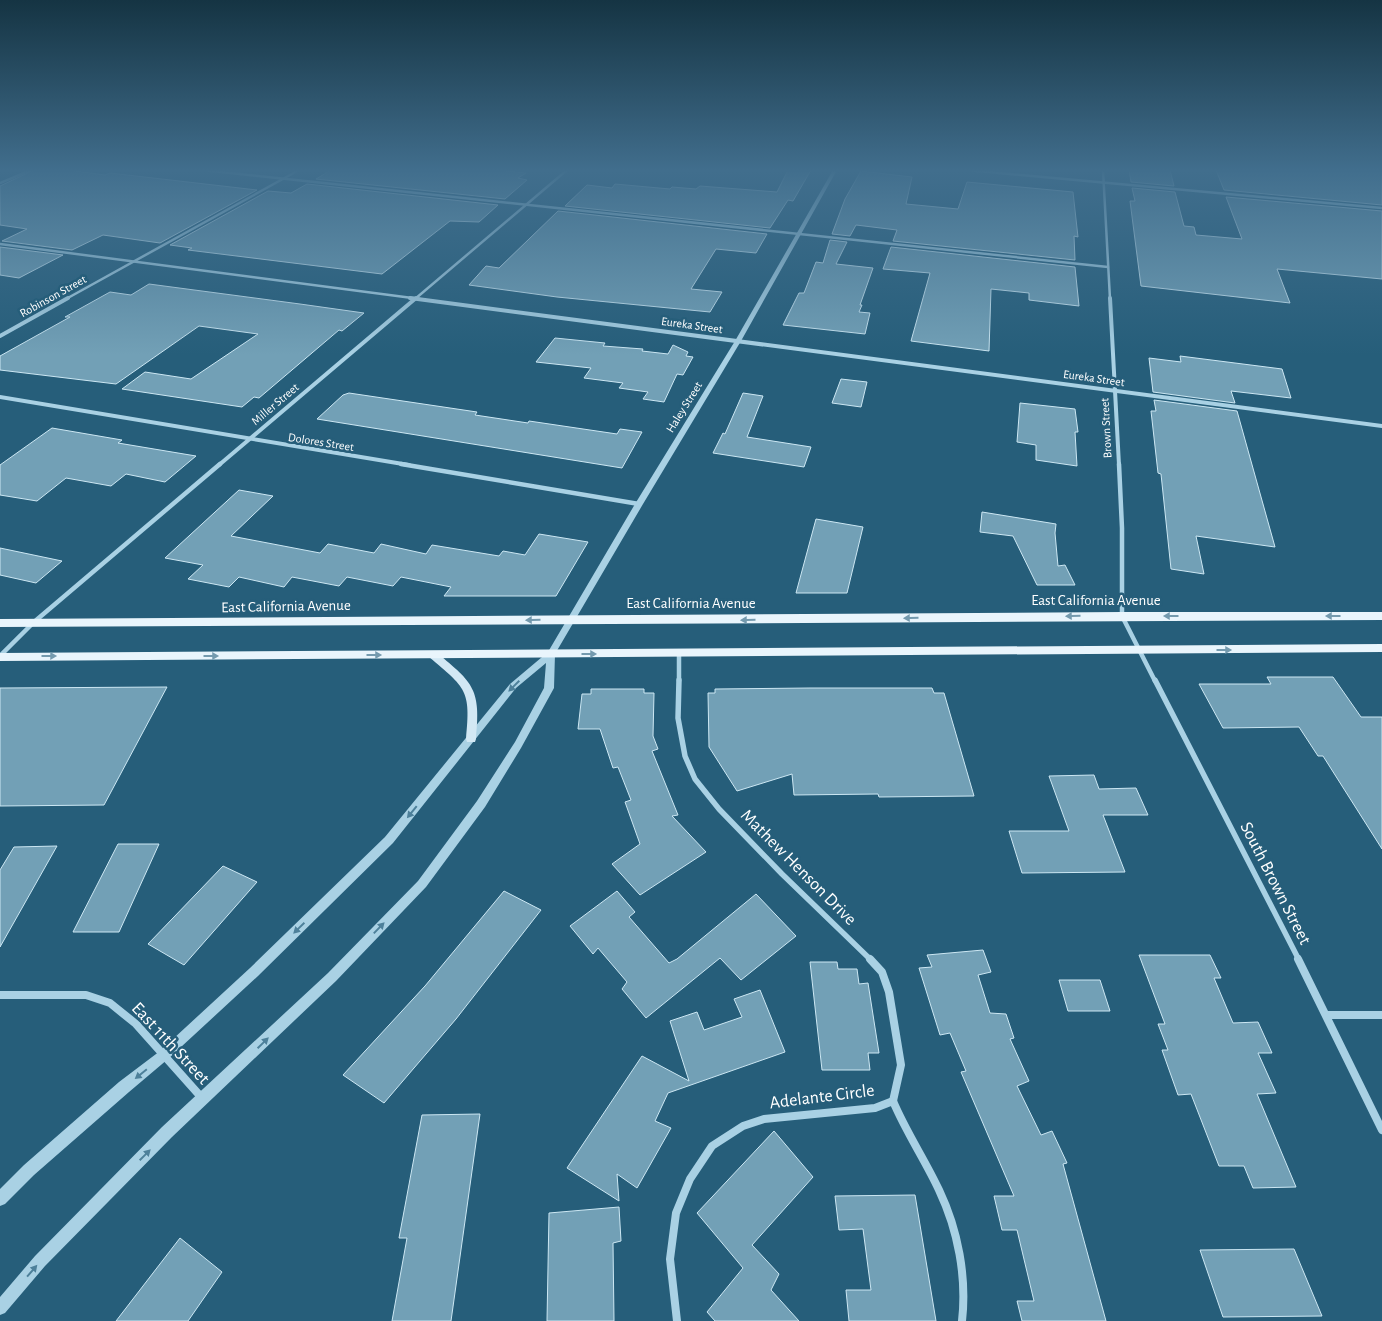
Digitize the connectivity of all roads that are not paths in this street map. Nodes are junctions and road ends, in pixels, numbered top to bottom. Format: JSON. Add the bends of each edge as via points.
{"nodes":[{"id":1,"x":188,"y":232,"type":"edge"},
{"id":2,"x":495,"y":232,"type":"edge"},
{"id":3,"x":777,"y":232,"type":"edge"},
{"id":4,"x":1106,"y":232,"type":"edge"},
{"id":5,"x":799,"y":234,"type":"junction"},
{"id":6,"x":0,"y":244,"type":"edge"},
{"id":7,"x":134,"y":262,"type":"junction"},
{"id":8,"x":1108,"y":267,"type":"junction"},
{"id":9,"x":415,"y":299,"type":"junction"},
{"id":10,"x":0,"y":336,"type":"edge"},
{"id":11,"x":738,"y":341,"type":"junction"},
{"id":12,"x":1114,"y":391,"type":"junction"},
{"id":13,"x":0,"y":397,"type":"edge"},
{"id":14,"x":1382,"y":426,"type":"edge"},
{"id":15,"x":248,"y":440,"type":"junction"},
{"id":16,"x":639,"y":504,"type":"junction"},
{"id":17,"x":1122,"y":616,"type":"junction"},
{"id":18,"x":1382,"y":616,"type":"edge"},
{"id":19,"x":572,"y":620,"type":"junction"},
{"id":20,"x":34,"y":622,"type":"junction"},
{"id":21,"x":0,"y":623,"type":"edge"},
{"id":22,"x":1382,"y":648,"type":"edge"},
{"id":23,"x":1140,"y":650,"type":"junction"},
{"id":24,"x":680,"y":653,"type":"junction"},
{"id":25,"x":551,"y":654,"type":"junction"},
{"id":26,"x":433,"y":655,"type":"junction"},
{"id":27,"x":0,"y":656,"type":"edge"},
{"id":28,"x":471,"y":739,"type":"junction"},
{"id":29,"x":0,"y":995,"type":"edge"},
{"id":30,"x":1327,"y":1015,"type":"junction"},
{"id":31,"x":1382,"y":1015,"type":"edge"},
{"id":32,"x":164,"y":1055,"type":"junction"},
{"id":33,"x":204,"y":1100,"type":"junction"},
{"id":34,"x":893,"y":1102,"type":"junction"},
{"id":35,"x":1382,"y":1130,"type":"edge"},
{"id":36,"x":0,"y":1199,"type":"edge"},
{"id":37,"x":0,"y":1308,"type":"edge"},
{"id":38,"x":678,"y":1321,"type":"edge"},
{"id":39,"x":962,"y":1321,"type":"edge"}],
"edges":[{"from":1,"to":7,"type":"street","name":"Robinson Street"},
{"from":2,"to":9,"type":"street","name":"Miller Street"},
{"from":3,"to":5,"type":"street"},
{"from":4,"to":8,"type":"street","name":"Brown Street"},
{"from":5,"to":8,"type":"street"},
{"from":5,"to":11,"type":"street","name":"Haley Street"},
{"from":6,"to":7,"type":"street","name":"Eureka Street"},
{"from":7,"to":9,"type":"street","name":"Eureka Street"},
{"from":7,"to":10,"type":"street","name":"Robinson Street"},
{"from":8,"to":12,"type":"street","name":"Brown Street"},
{"from":9,"to":11,"type":"street","name":"Eureka Street"},
{"from":9,"to":15,"type":"street","name":"Miller Street"},
{"from":11,"to":12,"type":"street","name":"Eureka Street"},
{"from":11,"to":16,"type":"street","name":"Haley Street"},
{"from":12,"to":14,"type":"street","name":"Eureka Street"},
{"from":12,"to":17,"type":"street","name":"Brown Street","via":[[1122,528]]},
{"from":13,"to":15,"type":"street","name":"Dolores Street"},
{"from":15,"to":16,"type":"street","name":"Dolores Street"},
{"from":15,"to":20,"type":"street","name":"Miller Street"},
{"from":16,"to":19,"type":"street","name":"Haley Street"},
{"from":18,"to":17,"type":"main road","name":"East California Avenue","one_way":true},
{"from":17,"to":19,"type":"main road","name":"East California Avenue","one_way":true},
{"from":17,"to":23,"type":"street","name":"Brown Street"},
{"from":19,"to":20,"type":"main road","name":"East California Avenue","one_way":true},
{"from":19,"to":25,"type":"street","name":"Haley Street"},
{"from":20,"to":21,"type":"main road","name":"East California Avenue"},
{"from":20,"to":27,"type":"street","name":"Miller Street"},
{"from":23,"to":22,"type":"main road","one_way":true},
{"from":23,"to":24,"type":"main road"},
{"from":23,"to":30,"type":"street","name":"South Brown Street"},
{"from":25,"to":24,"type":"main road","one_way":true},
{"from":24,"to":34,"type":"street","name":"Mathew Henson Drive","via":[[678,718],[685,756],[695,778],[719,809],[882,972],[889,992],[901,1065]]},
{"from":25,"to":26,"type":"main road"},
{"from":25,"to":28,"type":"street","one_way":true,"via":[[513,686]]},
{"from":33,"to":25,"type":"street","one_way":true,"via":[[332,977],[422,884],[481,804],[518,745],[549,688]]},
{"from":27,"to":26,"type":"main road","one_way":true},
{"from":26,"to":28,"type":"main road","via":[[470,690],[474,708]]},
{"from":28,"to":32,"type":"street","one_way":true,"via":[[389,840]]},
{"from":29,"to":32,"type":"street","name":"East 11th Street","via":[[86,994],[110,1003],[136,1024]]},
{"from":30,"to":31,"type":"street"},
{"from":30,"to":35,"type":"street","name":"South Brown Street"},
{"from":32,"to":33,"type":"street","name":"East 11th Street"},
{"from":32,"to":36,"type":"street","one_way":true},
{"from":37,"to":33,"type":"street","one_way":true,"via":[[40,1261],[167,1132]]},
{"from":34,"to":38,"type":"street","name":"Adelante Circle","via":[[876,1108],[764,1119],[743,1126],[712,1146],[690,1180],[676,1213],[670,1259]]},
{"from":34,"to":39,"type":"street","name":"Adelante Circle","via":[[940,1192],[956,1240],[963,1280]]}]}
